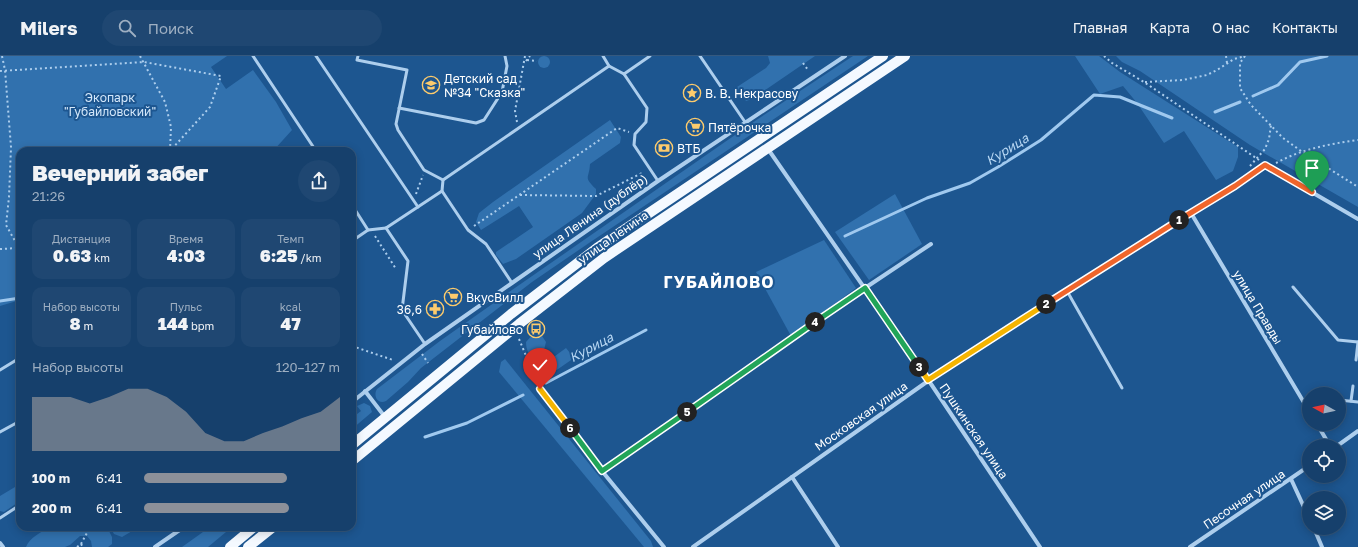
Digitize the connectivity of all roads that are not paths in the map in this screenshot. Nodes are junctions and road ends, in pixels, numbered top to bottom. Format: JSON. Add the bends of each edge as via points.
{"nodes":[{"id":1,"x":253,"y":56,"type":"edge"},
{"id":2,"x":316,"y":56,"type":"edge"},
{"id":3,"x":358,"y":56,"type":"edge"},
{"id":4,"x":505,"y":56,"type":"edge"},
{"id":5,"x":603,"y":56,"type":"edge"},
{"id":6,"x":650,"y":56,"type":"edge"},
{"id":7,"x":700,"y":56,"type":"edge"},
{"id":8,"x":845,"y":56,"type":"edge"},
{"id":9,"x":883,"y":56,"type":"edge"},
{"id":10,"x":905,"y":56,"type":"edge"},
{"id":11,"x":610,"y":66,"type":"junction"},
{"id":12,"x":624,"y":74,"type":"junction"},
{"id":13,"x":399,"y":108,"type":"junction"},
{"id":14,"x":745,"y":122,"type":"junction"},
{"id":15,"x":313,"y":147,"type":"edge"},
{"id":16,"x":767,"y":149,"type":"junction"},
{"id":17,"x":443,"y":180,"type":"junction"},
{"id":18,"x":658,"y":181,"type":"junction"},
{"id":19,"x":442,"y":191,"type":"junction"},
{"id":20,"x":418,"y":207,"type":"junction"},
{"id":21,"x":356,"y":211,"type":"edge"},
{"id":22,"x":1191,"y":212,"type":"junction"},
{"id":23,"x":1358,"y":219,"type":"edge"},
{"id":24,"x":386,"y":228,"type":"junction"},
{"id":25,"x":368,"y":230,"type":"junction"},
{"id":26,"x":356,"y":238,"type":"edge"},
{"id":27,"x":931,"y":244,"type":"dead end"},
{"id":28,"x":512,"y":283,"type":"junction"},
{"id":29,"x":1293,"y":287,"type":"dead end"},
{"id":30,"x":865,"y":288,"type":"junction"},
{"id":31,"x":1067,"y":291,"type":"junction"},
{"id":32,"x":1358,"y":342,"type":"edge"},
{"id":33,"x":425,"y":344,"type":"junction"},
{"id":34,"x":16,"y":360,"type":"edge"},
{"id":35,"x":1356,"y":360,"type":"dead end"},
{"id":36,"x":0,"y":370,"type":"edge"},
{"id":37,"x":928,"y":380,"type":"junction"},
{"id":38,"x":1353,"y":386,"type":"dead end"},
{"id":39,"x":1122,"y":388,"type":"dead end"},
{"id":40,"x":540,"y":389,"type":"road end"},
{"id":41,"x":365,"y":391,"type":"junction"},
{"id":42,"x":1302,"y":396,"type":"edge"},
{"id":43,"x":356,"y":399,"type":"edge"},
{"id":44,"x":1346,"y":401,"type":"edge"},
{"id":45,"x":1352,"y":401,"type":"junction"},
{"id":46,"x":1358,"y":402,"type":"edge"},
{"id":47,"x":385,"y":417,"type":"junction"},
{"id":48,"x":16,"y":424,"type":"edge"},
{"id":49,"x":1358,"y":431,"type":"edge"},
{"id":50,"x":0,"y":432,"type":"edge"},
{"id":51,"x":1346,"y":440,"type":"edge"},
{"id":52,"x":356,"y":442,"type":"edge"},
{"id":53,"x":356,"y":458,"type":"edge"},
{"id":54,"x":602,"y":471,"type":"junction"},
{"id":55,"x":1302,"y":471,"type":"edge"},
{"id":56,"x":792,"y":477,"type":"junction"},
{"id":57,"x":1291,"y":479,"type":"junction"},
{"id":58,"x":1302,"y":503,"type":"edge"},
{"id":59,"x":16,"y":508,"type":"edge"},
{"id":60,"x":0,"y":518,"type":"edge"},
{"id":61,"x":178,"y":531,"type":"edge"},
{"id":62,"x":249,"y":531,"type":"edge"},
{"id":63,"x":268,"y":531,"type":"edge"},
{"id":64,"x":1317,"y":535,"type":"edge"},
{"id":65,"x":0,"y":543,"type":"edge"},
{"id":66,"x":2,"y":547,"type":"edge"},
{"id":67,"x":155,"y":547,"type":"edge"},
{"id":68,"x":230,"y":547,"type":"edge"},
{"id":69,"x":248,"y":547,"type":"edge"},
{"id":70,"x":664,"y":547,"type":"edge"},
{"id":71,"x":693,"y":547,"type":"edge"},
{"id":72,"x":838,"y":547,"type":"edge"},
{"id":73,"x":1040,"y":547,"type":"edge"},
{"id":74,"x":1190,"y":547,"type":"edge"},
{"id":75,"x":1322,"y":547,"type":"edge"}],
"edges":[{"from":1,"to":15,"type":"lane"},
{"from":2,"to":20,"type":"lane"},
{"from":3,"to":13,"type":"lane","via":[[358,60],[406,70]]},
{"from":4,"to":13,"type":"lane","via":[[507,66],[502,92],[484,120],[476,123]]},
{"from":5,"to":11,"type":"lane"},
{"from":6,"to":12,"type":"lane"},
{"from":7,"to":14,"type":"lane"},
{"from":8,"to":14,"type":"street","name":"улица Ленина (дублёр)"},
{"from":9,"to":47,"type":"main road","name":"улица Ленина","via":[[597,248]]},
{"from":10,"to":16,"type":"main road","name":"улица Ленина"},
{"from":11,"to":12,"type":"lane"},
{"from":11,"to":17,"type":"lane"},
{"from":12,"to":18,"type":"lane","via":[[647,108],[646,122],[635,134],[634,145]]},
{"from":13,"to":17,"type":"lane","via":[[396,124],[398,130],[424,170]]},
{"from":14,"to":18,"type":"street","name":"улица Ленина (дублёр)"},
{"from":16,"to":30,"type":"street","name":"Пушкинская улица"},
{"from":16,"to":53,"type":"main road","name":"улица Ленина","via":[[589,270]]},
{"from":17,"to":19,"type":"lane"},
{"from":18,"to":28,"type":"street","name":"улица Ленина (дублёр)"},
{"from":19,"to":20,"type":"lane"},
{"from":19,"to":28,"type":"lane","via":[[468,230],[486,244]]},
{"from":20,"to":24,"type":"lane"},
{"from":21,"to":25,"type":"lane"},
{"from":22,"to":23,"type":"street","name":"Московская улица","via":[[1265,165]]},
{"from":22,"to":31,"type":"street","name":"Московская улица"},
{"from":22,"to":42,"type":"street","name":"улица Правды"},
{"from":24,"to":25,"type":"lane"},
{"from":24,"to":33,"type":"lane","via":[[408,261],[402,310]]},
{"from":25,"to":26,"type":"lane"},
{"from":27,"to":30,"type":"street"},
{"from":28,"to":33,"type":"street","name":"улица Ленина (дублёр)"},
{"from":29,"to":32,"type":"lane","via":[[1338,340]]},
{"from":30,"to":37,"type":"street","name":"Пушкинская улица"},
{"from":30,"to":54,"type":"street"},
{"from":31,"to":37,"type":"street","name":"Московская улица"},
{"from":31,"to":39,"type":"lane"},
{"from":32,"to":35,"type":"lane"},
{"from":33,"to":41,"type":"street","name":"улица Ленина (дублёр)"},
{"from":34,"to":36,"type":"lane"},
{"from":37,"to":56,"type":"street","name":"Московская улица"},
{"from":37,"to":73,"type":"street","name":"Пушкинская улица"},
{"from":38,"to":45,"type":"lane"},
{"from":40,"to":54,"type":"street"},
{"from":41,"to":43,"type":"street","name":"улица Ленина (дублёр)"},
{"from":41,"to":47,"type":"street"},
{"from":44,"to":45,"type":"lane"},
{"from":45,"to":46,"type":"lane"},
{"from":47,"to":52,"type":"main road","name":"улица Ленина"},
{"from":48,"to":50,"type":"lane"},
{"from":49,"to":51,"type":"street"},
{"from":54,"to":70,"type":"street"},
{"from":55,"to":57,"type":"street","name":"Песочная улица"},
{"from":56,"to":71,"type":"street","name":"Московская улица"},
{"from":56,"to":72,"type":"street"},
{"from":57,"to":58,"type":"street"},
{"from":57,"to":74,"type":"street","name":"Песочная улица"},
{"from":59,"to":60,"type":"lane"},
{"from":61,"to":67,"type":"street"},
{"from":62,"to":68,"type":"main road"},
{"from":63,"to":69,"type":"main road"},
{"from":64,"to":75,"type":"street"},
{"from":65,"to":66,"type":"street"}]}
